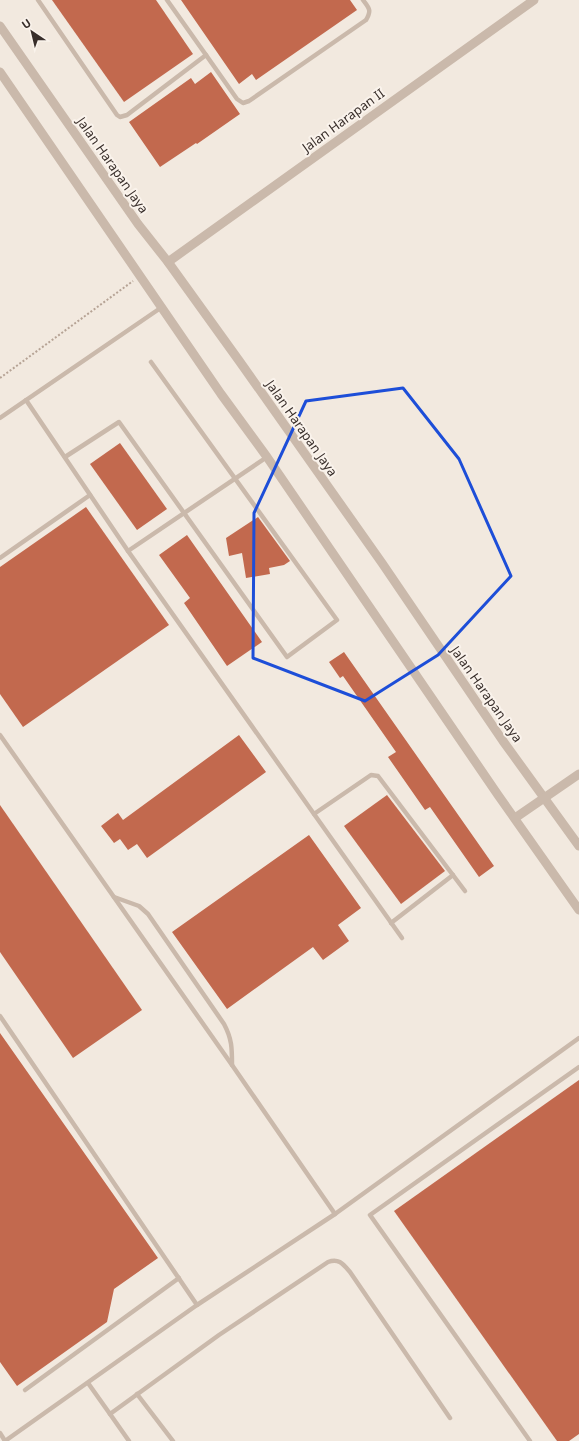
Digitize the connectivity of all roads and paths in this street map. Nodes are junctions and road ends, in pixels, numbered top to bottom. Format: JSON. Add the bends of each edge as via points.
{"nodes":[{"id":1,"x":38,"y":0,"type":"edge"},
{"id":2,"x":168,"y":0,"type":"edge"},
{"id":3,"x":363,"y":0,"type":"edge"},
{"id":4,"x":534,"y":0,"type":"edge"},
{"id":5,"x":0,"y":26,"type":"edge"},
{"id":6,"x":206,"y":55,"type":"junction"},
{"id":7,"x":0,"y":72,"type":"edge"},
{"id":8,"x":168,"y":262,"type":"junction"},
{"id":9,"x":140,"y":276,"type":"junction"},
{"id":10,"x":162,"y":307,"type":"junction"},
{"id":11,"x":151,"y":362,"type":"dead end"},
{"id":12,"x":0,"y":378,"type":"edge"},
{"id":13,"x":26,"y":400,"type":"junction"},
{"id":14,"x":0,"y":418,"type":"edge"},
{"id":15,"x":65,"y":457,"type":"junction"},
{"id":16,"x":267,"y":457,"type":"junction"},
{"id":17,"x":234,"y":478,"type":"junction"},
{"id":18,"x":90,"y":495,"type":"junction"},
{"id":19,"x":184,"y":513,"type":"junction"},
{"id":20,"x":128,"y":551,"type":"junction"},
{"id":21,"x":0,"y":558,"type":"edge"},
{"id":22,"x":0,"y":735,"type":"edge"},
{"id":23,"x":579,"y":774,"type":"edge"},
{"id":24,"x":544,"y":798,"type":"junction"},
{"id":25,"x":314,"y":814,"type":"junction"},
{"id":26,"x":515,"y":818,"type":"junction"},
{"id":27,"x":579,"y":846,"type":"edge"},
{"id":28,"x":453,"y":876,"type":"junction"},
{"id":29,"x":465,"y":891,"type":"dead end"},
{"id":30,"x":114,"y":897,"type":"junction"},
{"id":31,"x":579,"y":910,"type":"edge"},
{"id":32,"x":391,"y":923,"type":"junction"},
{"id":33,"x":402,"y":938,"type":"dead end"},
{"id":34,"x":0,"y":1016,"type":"edge"},
{"id":35,"x":579,"y":1038,"type":"edge"},
{"id":36,"x":232,"y":1065,"type":"junction"},
{"id":37,"x":579,"y":1067,"type":"edge"},
{"id":38,"x":335,"y":1214,"type":"junction"},
{"id":39,"x":179,"y":1278,"type":"junction"},
{"id":40,"x":198,"y":1305,"type":"junction"},
{"id":41,"x":88,"y":1383,"type":"junction"},
{"id":42,"x":25,"y":1390,"type":"dead end"},
{"id":43,"x":137,"y":1394,"type":"junction"},
{"id":44,"x":110,"y":1414,"type":"junction"},
{"id":45,"x":450,"y":1418,"type":"dead end"},
{"id":46,"x":0,"y":1433,"type":"edge"},
{"id":47,"x":5,"y":1441,"type":"edge"},
{"id":48,"x":129,"y":1441,"type":"edge"},
{"id":49,"x":173,"y":1441,"type":"edge"},
{"id":50,"x":530,"y":1441,"type":"edge"}],
"edges":[{"from":1,"to":6,"type":"lane","via":[[120,117],[127,115]]},
{"from":2,"to":6,"type":"lane"},
{"from":3,"to":6,"type":"lane","via":[[369,9],[366,20],[249,101],[243,103],[237,99]]},
{"from":4,"to":8,"type":"street","name":"Jalan Harapan II"},
{"from":5,"to":8,"type":"street","name":"Jalan Harapan Jaya","via":[[138,224]]},
{"from":7,"to":9,"type":"street"},
{"from":8,"to":24,"type":"street","name":"Jalan Harapan Jaya"},
{"from":9,"to":10,"type":"street"},
{"from":9,"to":12,"type":"path"},
{"from":10,"to":13,"type":"lane"},
{"from":10,"to":16,"type":"street"},
{"from":11,"to":17,"type":"lane"},
{"from":13,"to":14,"type":"lane"},
{"from":13,"to":15,"type":"lane"},
{"from":15,"to":18,"type":"lane"},
{"from":15,"to":19,"type":"lane","via":[[118,422]]},
{"from":16,"to":17,"type":"lane"},
{"from":16,"to":26,"type":"street"},
{"from":17,"to":19,"type":"lane"},
{"from":17,"to":19,"type":"lane","via":[[338,620],[287,657]]},
{"from":18,"to":20,"type":"lane"},
{"from":18,"to":21,"type":"lane"},
{"from":19,"to":20,"type":"lane"},
{"from":20,"to":25,"type":"lane"},
{"from":22,"to":30,"type":"lane"},
{"from":23,"to":24,"type":"street"},
{"from":24,"to":26,"type":"street"},
{"from":24,"to":27,"type":"street","name":"Jalan Harapan Jaya"},
{"from":25,"to":28,"type":"lane","via":[[371,775],[378,776]]},
{"from":25,"to":32,"type":"lane"},
{"from":26,"to":31,"type":"street"},
{"from":28,"to":29,"type":"lane"},
{"from":28,"to":32,"type":"lane"},
{"from":30,"to":36,"type":"lane"},
{"from":30,"to":36,"type":"lane","via":[[139,906],[148,914],[227,1030],[232,1046]]},
{"from":32,"to":33,"type":"lane"},
{"from":34,"to":39,"type":"lane"},
{"from":35,"to":38,"type":"lane"},
{"from":36,"to":38,"type":"lane"},
{"from":37,"to":50,"type":"lane","via":[[370,1215]]},
{"from":38,"to":40,"type":"lane"},
{"from":39,"to":40,"type":"lane"},
{"from":39,"to":42,"type":"lane"},
{"from":40,"to":41,"type":"lane"},
{"from":41,"to":44,"type":"lane"},
{"from":41,"to":47,"type":"lane"},
{"from":43,"to":44,"type":"lane"},
{"from":43,"to":45,"type":"lane","via":[[219,1335],[334,1260],[342,1263],[350,1272]]},
{"from":43,"to":49,"type":"lane"},
{"from":44,"to":48,"type":"lane"},
{"from":46,"to":47,"type":"lane"}]}
